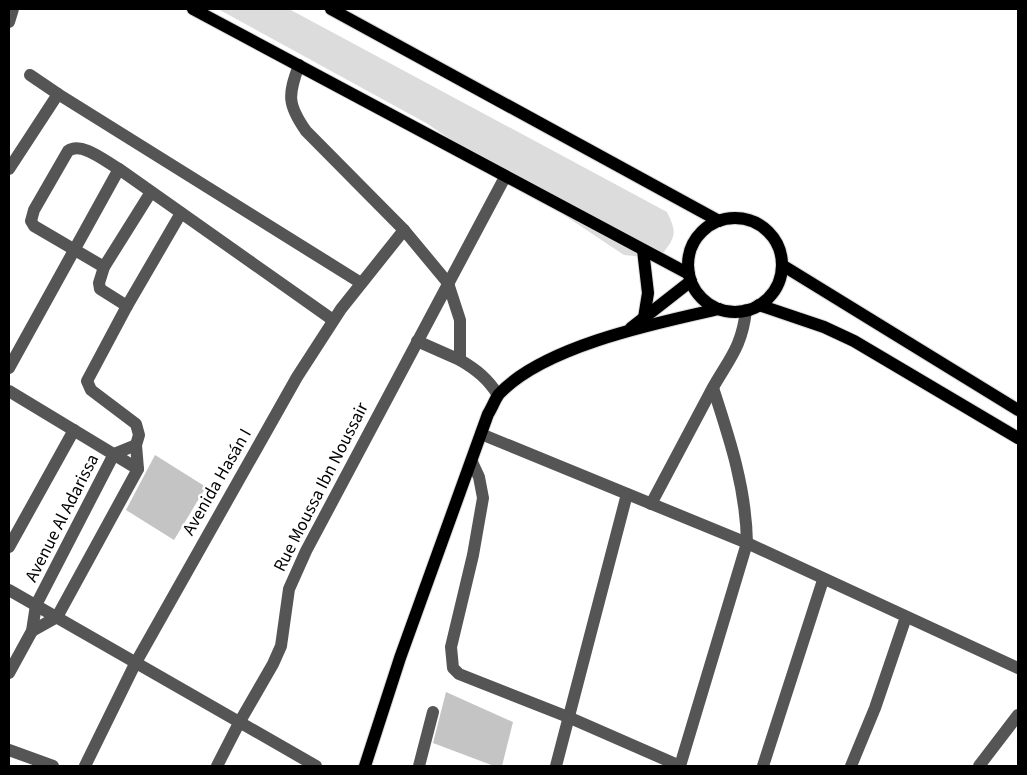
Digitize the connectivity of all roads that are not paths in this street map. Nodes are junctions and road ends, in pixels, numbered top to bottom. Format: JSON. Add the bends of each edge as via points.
{"nodes":[{"id":1,"x":13,"y":9,"type":"edge"},
{"id":2,"x":193,"y":9,"type":"edge"},
{"id":3,"x":331,"y":9,"type":"edge"},
{"id":4,"x":9,"y":22,"type":"edge"},
{"id":5,"x":299,"y":64,"type":"junction"},
{"id":6,"x":30,"y":75,"type":"dead end"},
{"id":7,"x":58,"y":94,"type":"junction"},
{"id":8,"x":9,"y":169,"type":"edge"},
{"id":9,"x":119,"y":169,"type":"junction"},
{"id":10,"x":505,"y":177,"type":"junction"},
{"id":11,"x":151,"y":192,"type":"junction"},
{"id":12,"x":181,"y":213,"type":"junction"},
{"id":13,"x":719,"y":220,"type":"junction"},
{"id":14,"x":404,"y":230,"type":"junction"},
{"id":15,"x":74,"y":250,"type":"junction"},
{"id":16,"x":643,"y":250,"type":"junction"},
{"id":17,"x":782,"y":265,"type":"junction"},
{"id":18,"x":104,"y":267,"type":"junction"},
{"id":19,"x":690,"y":278,"type":"junction"},
{"id":20,"x":361,"y":283,"type":"junction"},
{"id":21,"x":448,"y":283,"type":"junction"},
{"id":22,"x":760,"y":305,"type":"junction"},
{"id":23,"x":127,"y":306,"type":"junction"},
{"id":24,"x":719,"y":309,"type":"junction"},
{"id":25,"x":746,"y":310,"type":"junction"},
{"id":26,"x":644,"y":318,"type":"junction"},
{"id":27,"x":333,"y":320,"type":"junction"},
{"id":28,"x":629,"y":330,"type":"junction"},
{"id":29,"x":417,"y":341,"type":"junction"},
{"id":30,"x":460,"y":360,"type":"junction"},
{"id":31,"x":9,"y":368,"type":"edge"},
{"id":32,"x":713,"y":388,"type":"junction"},
{"id":33,"x":9,"y":391,"type":"edge"},
{"id":34,"x":498,"y":395,"type":"junction"},
{"id":35,"x":1018,"y":410,"type":"edge"},
{"id":36,"x":74,"y":430,"type":"junction"},
{"id":37,"x":482,"y":434,"type":"junction"},
{"id":38,"x":1018,"y":438,"type":"edge"},
{"id":39,"x":136,"y":445,"type":"junction"},
{"id":40,"x":114,"y":454,"type":"junction"},
{"id":41,"x":472,"y":462,"type":"junction"},
{"id":42,"x":138,"y":469,"type":"junction"},
{"id":43,"x":627,"y":494,"type":"junction"},
{"id":44,"x":651,"y":504,"type":"junction"},
{"id":45,"x":747,"y":543,"type":"junction"},
{"id":46,"x":9,"y":547,"type":"edge"},
{"id":47,"x":823,"y":580,"type":"junction"},
{"id":48,"x":9,"y":590,"type":"edge"},
{"id":49,"x":36,"y":604,"type":"junction"},
{"id":50,"x":57,"y":617,"type":"junction"},
{"id":51,"x":906,"y":617,"type":"junction"},
{"id":52,"x":32,"y":631,"type":"junction"},
{"id":53,"x":135,"y":664,"type":"junction"},
{"id":54,"x":1018,"y":668,"type":"edge"},
{"id":55,"x":9,"y":673,"type":"edge"},
{"id":56,"x":433,"y":712,"type":"dead end"},
{"id":57,"x":1018,"y":715,"type":"edge"},
{"id":58,"x":568,"y":717,"type":"junction"},
{"id":59,"x":239,"y":722,"type":"junction"},
{"id":60,"x":9,"y":750,"type":"edge"},
{"id":61,"x":293,"y":761,"type":"edge"},
{"id":62,"x":53,"y":766,"type":"edge"},
{"id":63,"x":85,"y":766,"type":"edge"},
{"id":64,"x":217,"y":766,"type":"edge"},
{"id":65,"x":316,"y":766,"type":"edge"},
{"id":66,"x":365,"y":766,"type":"edge"},
{"id":67,"x":419,"y":766,"type":"edge"},
{"id":68,"x":556,"y":766,"type":"edge"},
{"id":69,"x":680,"y":766,"type":"edge"},
{"id":70,"x":763,"y":766,"type":"edge"},
{"id":71,"x":851,"y":766,"type":"edge"},
{"id":72,"x":979,"y":766,"type":"edge"}],
"edges":[{"from":1,"to":4,"type":"street"},
{"from":2,"to":5,"type":"main road"},
{"from":3,"to":13,"type":"main road"},
{"from":5,"to":10,"type":"main road"},
{"from":5,"to":14,"type":"street","via":[[289,95],[295,116]]},
{"from":6,"to":7,"type":"street"},
{"from":7,"to":8,"type":"street"},
{"from":7,"to":20,"type":"street"},
{"from":9,"to":11,"type":"street"},
{"from":9,"to":15,"type":"street"},
{"from":9,"to":15,"type":"street","via":[[83,149],[72,148],[34,210],[31,216],[34,226]]},
{"from":10,"to":16,"type":"main road"},
{"from":10,"to":21,"type":"street","name":"Rue Moussa Ibn Noussair"},
{"from":11,"to":12,"type":"street"},
{"from":11,"to":18,"type":"street"},
{"from":12,"to":23,"type":"street"},
{"from":12,"to":27,"type":"street"},
{"from":13,"to":17,"type":"main road","via":[[740,218],[758,224],[775,240]]},
{"from":13,"to":19,"type":"main road","via":[[694,240],[689,252]]},
{"from":14,"to":20,"type":"street","name":"Avenida Hasán I"},
{"from":14,"to":21,"type":"street"},
{"from":15,"to":18,"type":"street"},
{"from":15,"to":31,"type":"street"},
{"from":16,"to":19,"type":"main road"},
{"from":16,"to":26,"type":"main road","via":[[648,293]]},
{"from":17,"to":22,"type":"main road","via":[[780,281]]},
{"from":17,"to":35,"type":"main road"},
{"from":18,"to":23,"type":"street","via":[[100,289]]},
{"from":19,"to":24,"type":"main road","via":[[698,293]]},
{"from":19,"to":26,"type":"main road"},
{"from":20,"to":27,"type":"street","name":"Avenida Hasán I"},
{"from":21,"to":29,"type":"street","name":"Rue Moussa Ibn Noussair"},
{"from":21,"to":30,"type":"street","via":[[460,320]]},
{"from":22,"to":25,"type":"main road"},
{"from":22,"to":38,"type":"main road","via":[[854,341]]},
{"from":23,"to":39,"type":"street","via":[[87,381],[91,390],[136,424],[139,435]]},
{"from":24,"to":25,"type":"main road","via":[[732,312]]},
{"from":24,"to":28,"type":"main road"},
{"from":25,"to":32,"type":"street","via":[[742,338]]},
{"from":26,"to":28,"type":"main road"},
{"from":27,"to":53,"type":"street","name":"Avenida Hasán I","via":[[297,377]]},
{"from":28,"to":34,"type":"main road","via":[[534,368]]},
{"from":29,"to":30,"type":"street"},
{"from":29,"to":59,"type":"street","name":"Rue Moussa Ibn Noussair","via":[[295,575],[286,606],[281,646]]},
{"from":30,"to":34,"type":"street","via":[[477,370]]},
{"from":32,"to":44,"type":"street"},
{"from":32,"to":45,"type":"street","via":[[740,477]]},
{"from":33,"to":36,"type":"street"},
{"from":34,"to":37,"type":"main road"},
{"from":36,"to":40,"type":"street"},
{"from":36,"to":46,"type":"street"},
{"from":37,"to":41,"type":"main road"},
{"from":37,"to":43,"type":"street"},
{"from":39,"to":40,"type":"street","name":"Avenue Al Adarissa"},
{"from":39,"to":42,"type":"street"},
{"from":40,"to":42,"type":"street"},
{"from":40,"to":49,"type":"street","name":"Avenue Al Adarissa"},
{"from":41,"to":58,"type":"street","via":[[483,498],[451,647],[453,668],[459,674]]},
{"from":41,"to":66,"type":"main road","via":[[400,658]]},
{"from":42,"to":50,"type":"street"},
{"from":43,"to":44,"type":"street"},
{"from":43,"to":58,"type":"street"},
{"from":44,"to":45,"type":"street"},
{"from":45,"to":47,"type":"street"},
{"from":45,"to":69,"type":"street"},
{"from":47,"to":51,"type":"street"},
{"from":47,"to":70,"type":"street"},
{"from":48,"to":49,"type":"street"},
{"from":49,"to":50,"type":"street"},
{"from":49,"to":52,"type":"street","name":"Avenue Al Adarissa"},
{"from":50,"to":52,"type":"street"},
{"from":50,"to":53,"type":"street"},
{"from":51,"to":54,"type":"street"},
{"from":51,"to":71,"type":"street"},
{"from":52,"to":55,"type":"street","name":"Avenue Al Adarissa"},
{"from":53,"to":59,"type":"street"},
{"from":53,"to":63,"type":"street","name":"Avenida Hasán I"},
{"from":56,"to":67,"type":"street"},
{"from":57,"to":72,"type":"street"},
{"from":58,"to":68,"type":"street"},
{"from":58,"to":69,"type":"street"},
{"from":59,"to":61,"type":"street"},
{"from":59,"to":64,"type":"street","name":"Rue Moussa Ibn Noussair"},
{"from":60,"to":62,"type":"street"},
{"from":61,"to":65,"type":"street"}]}
